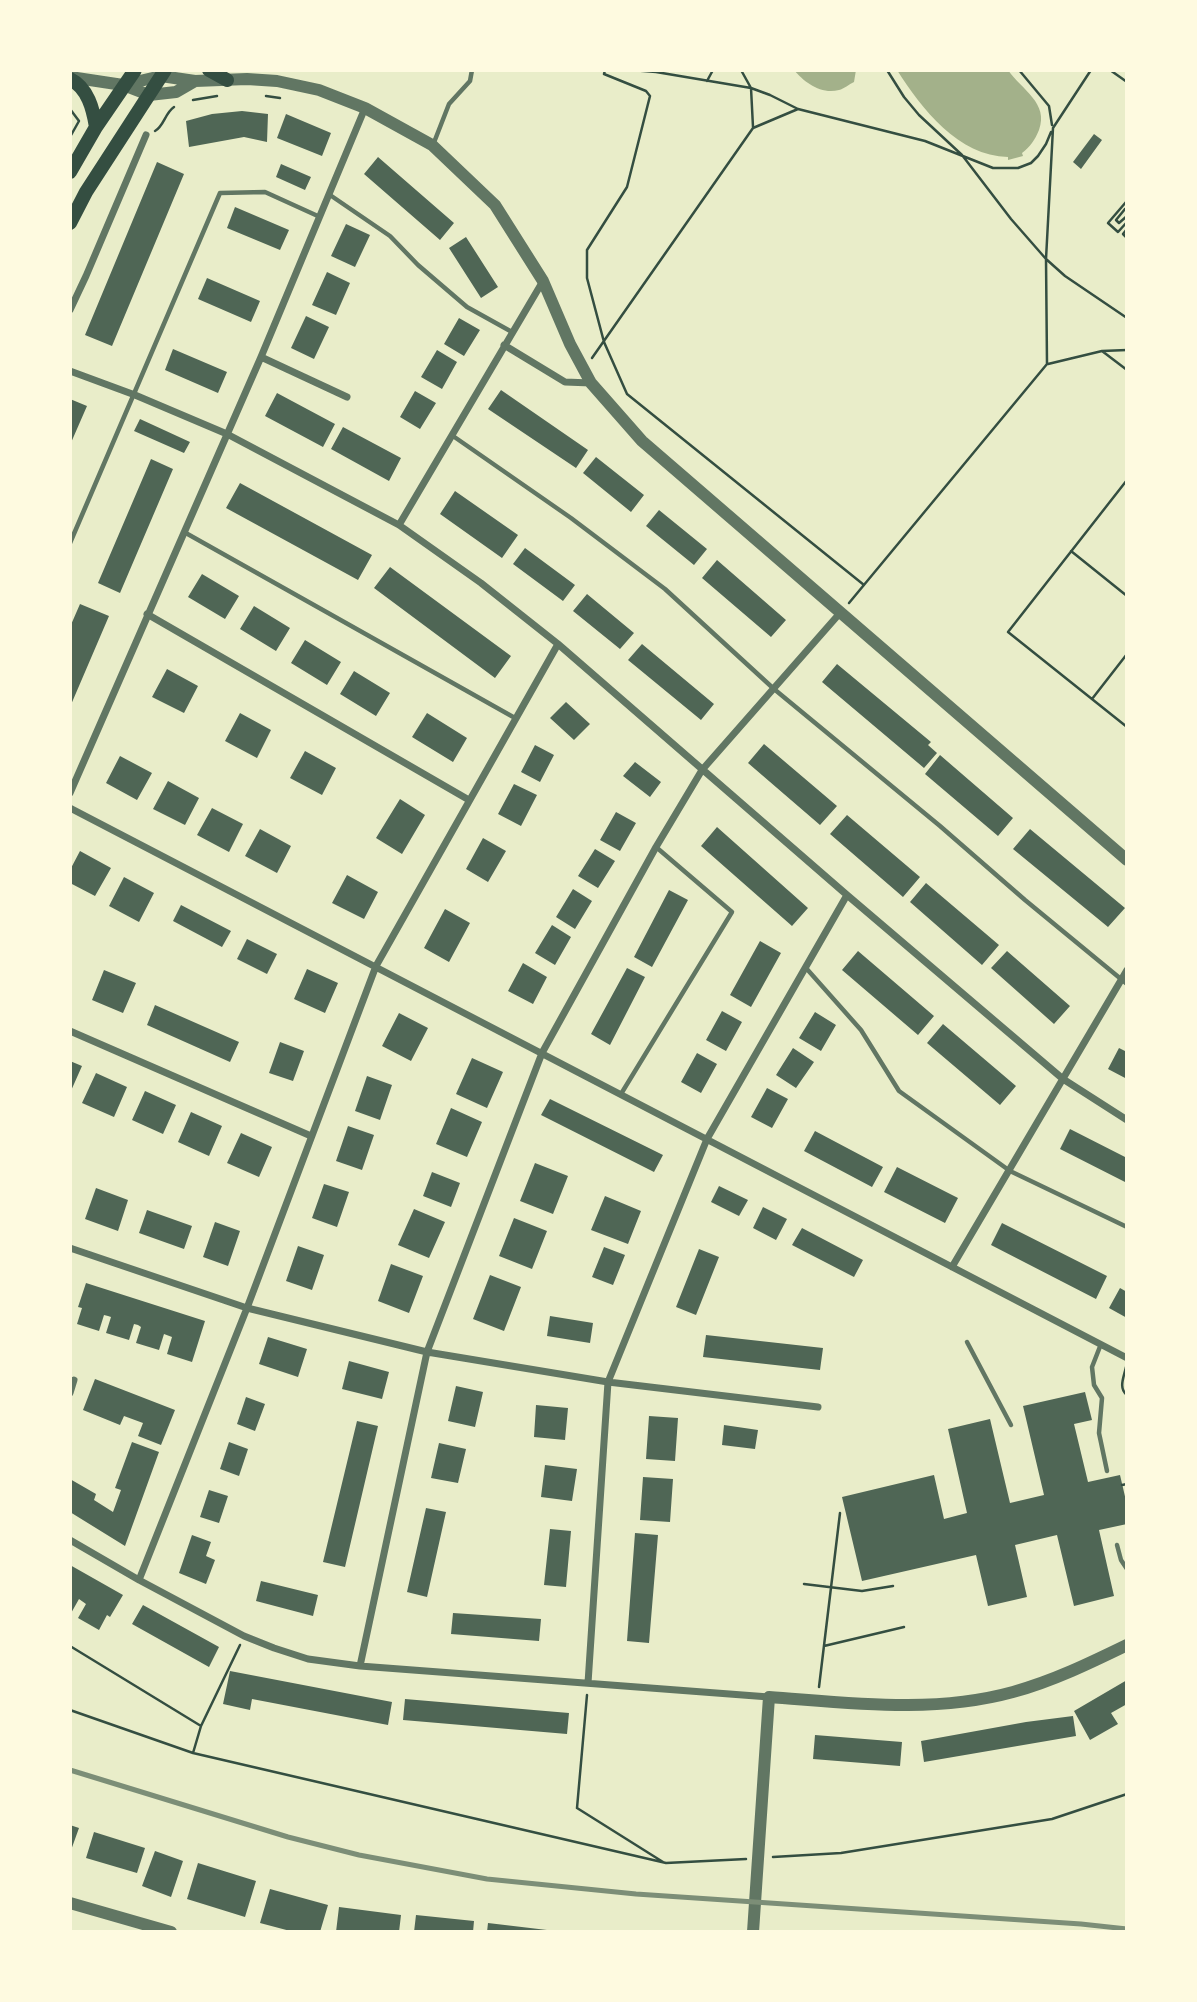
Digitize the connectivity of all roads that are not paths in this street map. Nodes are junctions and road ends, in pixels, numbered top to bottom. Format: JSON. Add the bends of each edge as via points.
{"nodes":[{"id":1,"x":135,"y":70,"type":"edge"},
{"id":2,"x":209,"y":70,"type":"edge"},
{"id":3,"x":472,"y":70,"type":"edge"},
{"id":4,"x":163,"y":73,"type":"edge"},
{"id":5,"x":70,"y":78,"type":"edge"},
{"id":6,"x":227,"y":80,"type":"junction"},
{"id":7,"x":195,"y":81,"type":"junction"},
{"id":8,"x":123,"y":85,"type":"junction"},
{"id":9,"x":149,"y":95,"type":"junction"},
{"id":10,"x":365,"y":108,"type":"junction"},
{"id":11,"x":96,"y":127,"type":"junction"},
{"id":12,"x":146,"y":135,"type":"road end"},
{"id":13,"x":432,"y":145,"type":"junction"},
{"id":14,"x":70,"y":172,"type":"edge"},
{"id":15,"x":330,"y":195,"type":"junction"},
{"id":16,"x":321,"y":218,"type":"junction"},
{"id":17,"x":70,"y":223,"type":"edge"},
{"id":18,"x":543,"y":281,"type":"junction"},
{"id":19,"x":70,"y":310,"type":"edge"},
{"id":20,"x":512,"y":332,"type":"junction"},
{"id":21,"x":504,"y":345,"type":"junction"},
{"id":22,"x":261,"y":357,"type":"junction"},
{"id":23,"x":70,"y":370,"type":"edge"},
{"id":24,"x":591,"y":383,"type":"junction"},
{"id":25,"x":135,"y":395,"type":"junction"},
{"id":26,"x":347,"y":397,"type":"dead end"},
{"id":27,"x":228,"y":434,"type":"junction"},
{"id":28,"x":452,"y":435,"type":"junction"},
{"id":29,"x":399,"y":525,"type":"junction"},
{"id":30,"x":184,"y":532,"type":"junction"},
{"id":31,"x":70,"y":542,"type":"edge"},
{"id":32,"x":840,"y":613,"type":"junction"},
{"id":33,"x":147,"y":614,"type":"junction"},
{"id":34,"x":558,"y":644,"type":"junction"},
{"id":35,"x":774,"y":689,"type":"junction"},
{"id":36,"x":515,"y":718,"type":"junction"},
{"id":37,"x":702,"y":770,"type":"junction"},
{"id":38,"x":70,"y":793,"type":"edge"},
{"id":39,"x":468,"y":800,"type":"junction"},
{"id":40,"x":70,"y":808,"type":"edge"},
{"id":41,"x":656,"y":847,"type":"junction"},
{"id":42,"x":1127,"y":859,"type":"edge"},
{"id":43,"x":847,"y":895,"type":"junction"},
{"id":44,"x":376,"y":966,"type":"junction"},
{"id":45,"x":806,"y":968,"type":"junction"},
{"id":46,"x":1127,"y":971,"type":"edge"},
{"id":47,"x":1124,"y":982,"type":"edge"},
{"id":48,"x":70,"y":1031,"type":"edge"},
{"id":49,"x":542,"y":1053,"type":"junction"},
{"id":50,"x":1063,"y":1079,"type":"junction"},
{"id":51,"x":621,"y":1094,"type":"junction"},
{"id":52,"x":1127,"y":1120,"type":"edge"},
{"id":53,"x":311,"y":1136,"type":"junction"},
{"id":54,"x":707,"y":1139,"type":"junction"},
{"id":55,"x":1010,"y":1171,"type":"junction"},
{"id":56,"x":1127,"y":1227,"type":"edge"},
{"id":57,"x":70,"y":1248,"type":"edge"},
{"id":58,"x":952,"y":1267,"type":"junction"},
{"id":59,"x":247,"y":1308,"type":"junction"},
{"id":60,"x":967,"y":1342,"type":"dead end"},
{"id":61,"x":1101,"y":1344,"type":"junction"},
{"id":62,"x":427,"y":1352,"type":"junction"},
{"id":63,"x":1127,"y":1359,"type":"edge"},
{"id":64,"x":74,"y":1380,"type":"dead end"},
{"id":65,"x":608,"y":1382,"type":"junction"},
{"id":66,"x":70,"y":1392,"type":"edge"},
{"id":67,"x":818,"y":1407,"type":"dead end"},
{"id":68,"x":1011,"y":1424,"type":"dead end"},
{"id":69,"x":1107,"y":1471,"type":"dead end"},
{"id":70,"x":70,"y":1540,"type":"edge"},
{"id":71,"x":1117,"y":1545,"type":"dead end"},
{"id":72,"x":1127,"y":1569,"type":"edge"},
{"id":73,"x":139,"y":1580,"type":"junction"},
{"id":74,"x":1127,"y":1645,"type":"edge"},
{"id":75,"x":360,"y":1666,"type":"junction"},
{"id":76,"x":588,"y":1684,"type":"junction"},
{"id":77,"x":769,"y":1697,"type":"junction"},
{"id":78,"x":70,"y":1903,"type":"edge"},
{"id":79,"x":171,"y":1932,"type":"edge"},
{"id":80,"x":753,"y":1932,"type":"edge"}],
"edges":[{"from":1,"to":8,"type":"main road"},
{"from":2,"to":6,"type":"main road"},
{"from":3,"to":13,"type":"lane","via":[[470,81],[449,104]]},
{"from":4,"to":7,"type":"street"},
{"from":4,"to":8,"type":"street"},
{"from":4,"to":9,"type":"main road"},
{"from":5,"to":8,"type":"street"},
{"from":5,"to":11,"type":"main road","via":[[90,101]]},
{"from":6,"to":7,"type":"street"},
{"from":6,"to":10,"type":"street","via":[[288,83]]},
{"from":7,"to":9,"type":"street","via":[[176,92]]},
{"from":8,"to":9,"type":"street"},
{"from":8,"to":11,"type":"main road"},
{"from":9,"to":17,"type":"main road"},
{"from":10,"to":13,"type":"street"},
{"from":10,"to":15,"type":"street"},
{"from":11,"to":14,"type":"main road"},
{"from":12,"to":19,"type":"street"},
{"from":13,"to":18,"type":"street","via":[[495,205]]},
{"from":15,"to":16,"type":"street"},
{"from":15,"to":20,"type":"lane","via":[[390,236],[467,307]]},
{"from":16,"to":22,"type":"street"},
{"from":16,"to":25,"type":"lane","via":[[265,192],[220,193]]},
{"from":18,"to":20,"type":"street"},
{"from":18,"to":24,"type":"street"},
{"from":20,"to":21,"type":"street"},
{"from":21,"to":24,"type":"street","via":[[565,382]]},
{"from":21,"to":28,"type":"street"},
{"from":22,"to":26,"type":"street"},
{"from":22,"to":27,"type":"street"},
{"from":23,"to":25,"type":"street"},
{"from":24,"to":32,"type":"street","via":[[642,441]]},
{"from":25,"to":27,"type":"street"},
{"from":25,"to":31,"type":"lane"},
{"from":27,"to":29,"type":"street"},
{"from":27,"to":30,"type":"street"},
{"from":28,"to":29,"type":"street"},
{"from":28,"to":35,"type":"lane","via":[[665,589]]},
{"from":29,"to":34,"type":"street"},
{"from":30,"to":33,"type":"street"},
{"from":30,"to":36,"type":"lane"},
{"from":32,"to":35,"type":"street"},
{"from":32,"to":42,"type":"street"},
{"from":33,"to":38,"type":"street"},
{"from":33,"to":39,"type":"street"},
{"from":34,"to":36,"type":"street"},
{"from":34,"to":37,"type":"street"},
{"from":35,"to":37,"type":"street"},
{"from":35,"to":47,"type":"lane"},
{"from":36,"to":39,"type":"street"},
{"from":37,"to":41,"type":"street"},
{"from":37,"to":43,"type":"street"},
{"from":39,"to":44,"type":"street"},
{"from":40,"to":44,"type":"street"},
{"from":41,"to":49,"type":"street"},
{"from":41,"to":51,"type":"lane","via":[[732,912]]},
{"from":43,"to":45,"type":"street"},
{"from":43,"to":50,"type":"street"},
{"from":44,"to":49,"type":"street"},
{"from":44,"to":53,"type":"street"},
{"from":45,"to":54,"type":"street"},
{"from":45,"to":55,"type":"lane","via":[[861,1030],[899,1091]]},
{"from":46,"to":47,"type":"street"},
{"from":47,"to":50,"type":"street"},
{"from":48,"to":53,"type":"street"},
{"from":49,"to":51,"type":"street"},
{"from":49,"to":62,"type":"street"},
{"from":50,"to":52,"type":"street"},
{"from":50,"to":55,"type":"street"},
{"from":51,"to":54,"type":"street"},
{"from":53,"to":59,"type":"street"},
{"from":54,"to":58,"type":"street"},
{"from":54,"to":65,"type":"street"},
{"from":55,"to":56,"type":"lane"},
{"from":55,"to":58,"type":"street"},
{"from":57,"to":59,"type":"street"},
{"from":58,"to":61,"type":"street"},
{"from":59,"to":62,"type":"street"},
{"from":59,"to":73,"type":"street"},
{"from":60,"to":68,"type":"lane"},
{"from":61,"to":63,"type":"street"},
{"from":61,"to":69,"type":"lane","via":[[1092,1367],[1094,1385],[1102,1398],[1099,1433]]},
{"from":62,"to":65,"type":"street"},
{"from":62,"to":75,"type":"street"},
{"from":64,"to":66,"type":"street"},
{"from":65,"to":67,"type":"street"},
{"from":65,"to":76,"type":"street"},
{"from":70,"to":73,"type":"street"},
{"from":71,"to":72,"type":"lane"},
{"from":73,"to":75,"type":"street","via":[[274,1648],[308,1659]]},
{"from":74,"to":77,"type":"street","via":[[1070,1673],[1012,1692],[949,1704],[897,1706]]},
{"from":75,"to":76,"type":"street"},
{"from":76,"to":77,"type":"street"},
{"from":77,"to":80,"type":"street"},
{"from":78,"to":79,"type":"street"}]}
